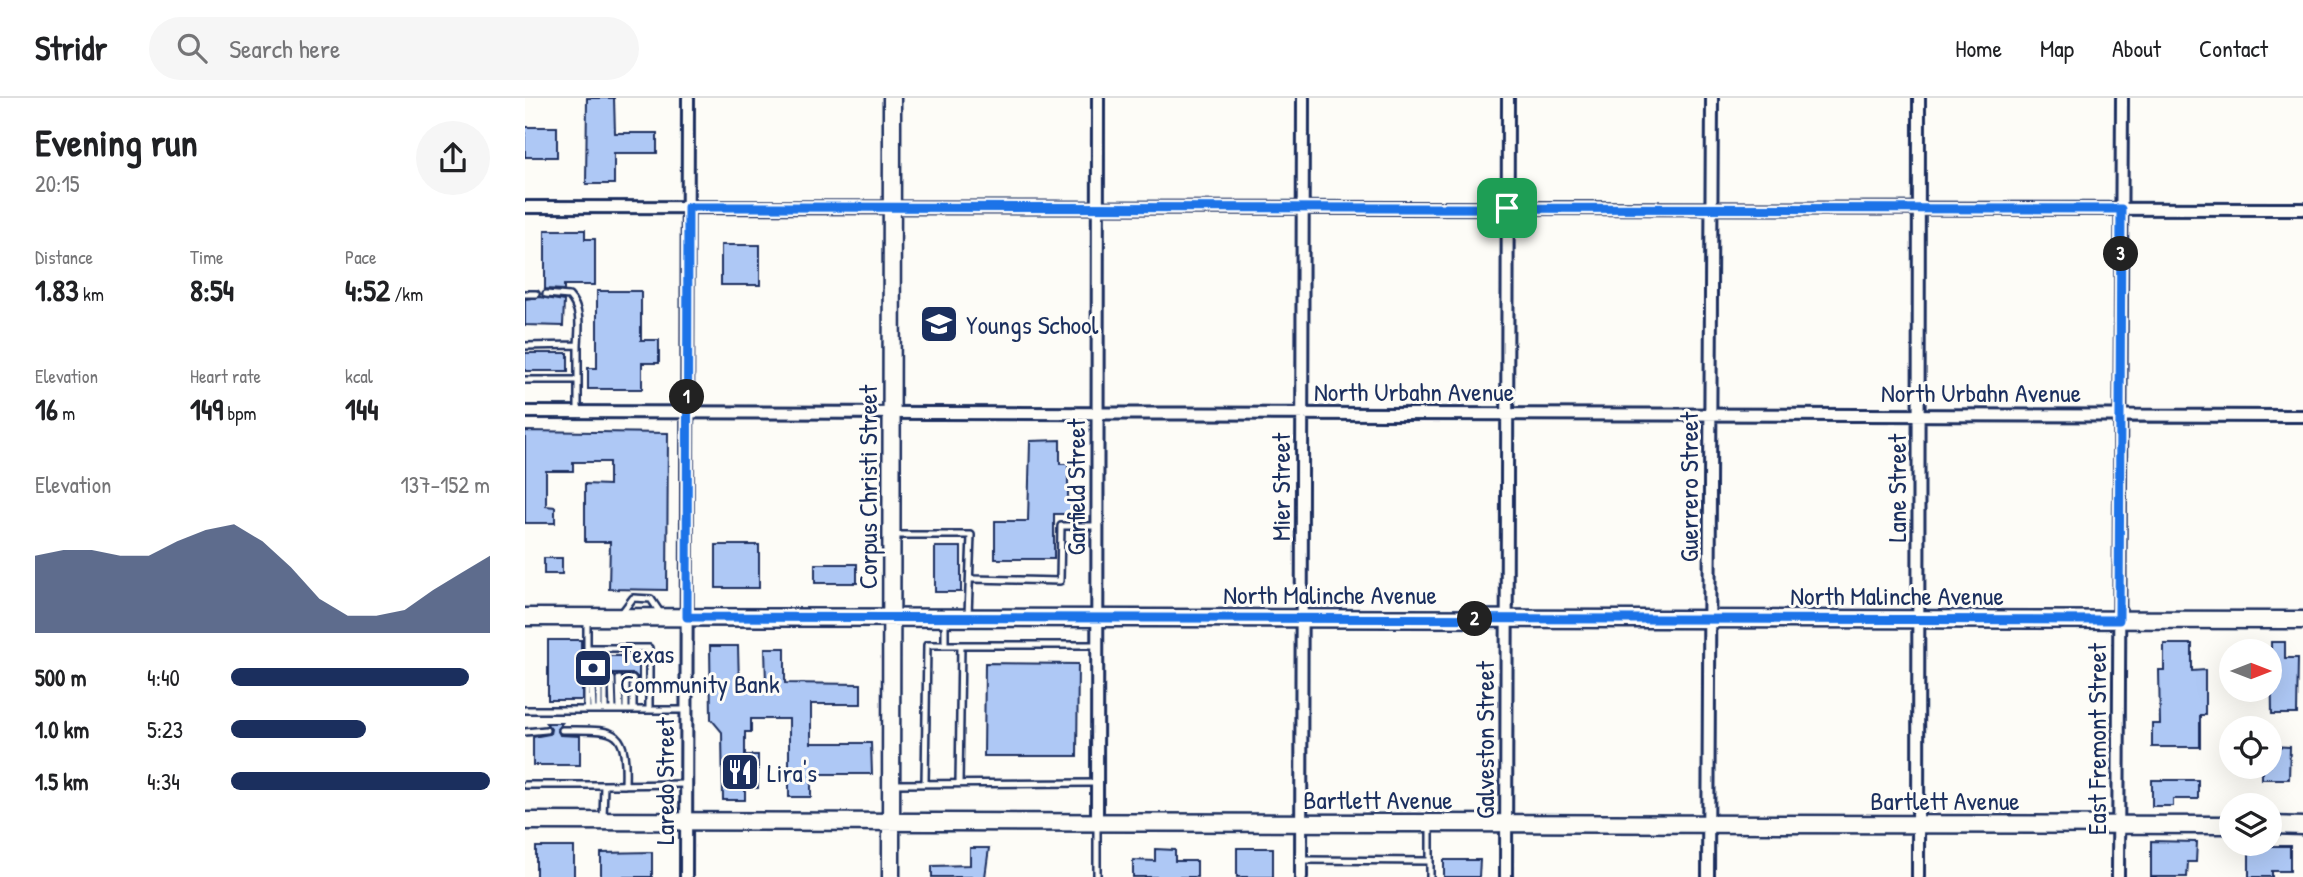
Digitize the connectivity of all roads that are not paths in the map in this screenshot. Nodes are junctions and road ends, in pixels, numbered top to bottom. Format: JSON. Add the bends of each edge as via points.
{"nodes":[{"id":1,"x":688,"y":98,"type":"edge"},
{"id":2,"x":892,"y":98,"type":"edge"},
{"id":3,"x":1098,"y":98,"type":"edge"},
{"id":4,"x":1303,"y":98,"type":"edge"},
{"id":5,"x":1508,"y":98,"type":"edge"},
{"id":6,"x":1712,"y":98,"type":"edge"},
{"id":7,"x":1919,"y":98,"type":"edge"},
{"id":8,"x":2122,"y":98,"type":"edge"},
{"id":9,"x":525,"y":207,"type":"edge"},
{"id":10,"x":688,"y":207,"type":"junction"},
{"id":11,"x":892,"y":208,"type":"junction"},
{"id":12,"x":1098,"y":208,"type":"junction"},
{"id":13,"x":1303,"y":208,"type":"junction"},
{"id":14,"x":1507,"y":208,"type":"junction"},
{"id":15,"x":1712,"y":208,"type":"junction"},
{"id":16,"x":1919,"y":208,"type":"junction"},
{"id":17,"x":2121,"y":209,"type":"junction"},
{"id":18,"x":2303,"y":209,"type":"edge"},
{"id":19,"x":525,"y":294,"type":"edge"},
{"id":20,"x":536,"y":294,"type":"dead end"},
{"id":21,"x":546,"y":294,"type":"dead end"},
{"id":22,"x":578,"y":345,"type":"junction"},
{"id":23,"x":525,"y":346,"type":"edge"},
{"id":24,"x":525,"y":380,"type":"edge"},
{"id":25,"x":577,"y":380,"type":"junction"},
{"id":26,"x":525,"y":412,"type":"edge"},
{"id":27,"x":578,"y":412,"type":"junction"},
{"id":28,"x":687,"y":412,"type":"junction"},
{"id":29,"x":892,"y":413,"type":"junction"},
{"id":30,"x":1097,"y":413,"type":"junction"},
{"id":31,"x":1303,"y":414,"type":"junction"},
{"id":32,"x":1507,"y":414,"type":"junction"},
{"id":33,"x":1711,"y":414,"type":"junction"},
{"id":34,"x":1919,"y":415,"type":"junction"},
{"id":35,"x":2120,"y":415,"type":"junction"},
{"id":36,"x":2303,"y":416,"type":"edge"},
{"id":37,"x":1097,"y":526,"type":"junction"},
{"id":38,"x":891,"y":535,"type":"junction"},
{"id":39,"x":972,"y":579,"type":"junction"},
{"id":40,"x":525,"y":617,"type":"edge"},
{"id":41,"x":587,"y":617,"type":"junction"},
{"id":42,"x":687,"y":617,"type":"junction"},
{"id":43,"x":891,"y":618,"type":"junction"},
{"id":44,"x":945,"y":618,"type":"junction"},
{"id":45,"x":968,"y":618,"type":"junction"},
{"id":46,"x":1097,"y":618,"type":"junction"},
{"id":47,"x":1303,"y":618,"type":"junction"},
{"id":48,"x":1506,"y":619,"type":"junction"},
{"id":49,"x":1710,"y":619,"type":"junction"},
{"id":50,"x":1919,"y":619,"type":"junction"},
{"id":51,"x":2119,"y":620,"type":"junction"},
{"id":52,"x":2303,"y":620,"type":"edge"},
{"id":53,"x":945,"y":645,"type":"junction"},
{"id":54,"x":961,"y":645,"type":"junction"},
{"id":55,"x":1097,"y":645,"type":"junction"},
{"id":56,"x":609,"y":648,"type":"junction"},
{"id":57,"x":609,"y":656,"type":"junction"},
{"id":58,"x":525,"y":710,"type":"edge"},
{"id":59,"x":609,"y":710,"type":"junction"},
{"id":60,"x":649,"y":710,"type":"junction"},
{"id":61,"x":687,"y":710,"type":"junction"},
{"id":62,"x":546,"y":730,"type":"dead end"},
{"id":63,"x":562,"y":730,"type":"dead end"},
{"id":64,"x":525,"y":732,"type":"edge"},
{"id":65,"x":1097,"y":783,"type":"junction"},
{"id":66,"x":891,"y":784,"type":"junction"},
{"id":67,"x":925,"y":784,"type":"junction"},
{"id":68,"x":960,"y":784,"type":"junction"},
{"id":69,"x":525,"y":785,"type":"edge"},
{"id":70,"x":604,"y":785,"type":"junction"},
{"id":71,"x":625,"y":785,"type":"junction"},
{"id":72,"x":687,"y":785,"type":"junction"},
{"id":73,"x":525,"y":821,"type":"edge"},
{"id":74,"x":603,"y":822,"type":"junction"},
{"id":75,"x":687,"y":822,"type":"junction"},
{"id":76,"x":891,"y":822,"type":"junction"},
{"id":77,"x":1097,"y":823,"type":"junction"},
{"id":78,"x":1303,"y":824,"type":"junction"},
{"id":79,"x":1430,"y":824,"type":"junction"},
{"id":80,"x":1507,"y":824,"type":"junction"},
{"id":81,"x":1710,"y":824,"type":"junction"},
{"id":82,"x":1919,"y":825,"type":"junction"},
{"id":83,"x":2118,"y":825,"type":"junction"},
{"id":84,"x":2219,"y":825,"type":"edge"},
{"id":85,"x":2282,"y":825,"type":"edge"},
{"id":86,"x":2303,"y":825,"type":"edge"},
{"id":87,"x":1302,"y":860,"type":"junction"},
{"id":88,"x":1430,"y":861,"type":"junction"},
{"id":89,"x":686,"y":877,"type":"edge"},
{"id":90,"x":891,"y":877,"type":"edge"},
{"id":91,"x":1097,"y":877,"type":"edge"},
{"id":92,"x":1301,"y":877,"type":"edge"},
{"id":93,"x":1430,"y":877,"type":"edge"},
{"id":94,"x":1506,"y":877,"type":"edge"},
{"id":95,"x":1708,"y":877,"type":"edge"},
{"id":96,"x":1918,"y":877,"type":"edge"},
{"id":97,"x":2118,"y":877,"type":"edge"}],
"edges":[{"from":1,"to":10,"type":"street","name":"Laredo Street"},
{"from":2,"to":11,"type":"main road","name":"Corpus Christi Street"},
{"from":3,"to":12,"type":"street","name":"Garfield Street"},
{"from":4,"to":13,"type":"street","name":"Mier Street"},
{"from":5,"to":14,"type":"street","name":"Galveston Street"},
{"from":6,"to":15,"type":"street","name":"Guerrero Street"},
{"from":7,"to":16,"type":"street","name":"Lane Street"},
{"from":8,"to":17,"type":"street","name":"East Fremont Street"},
{"from":9,"to":10,"type":"street"},
{"from":10,"to":11,"type":"street"},
{"from":10,"to":28,"type":"street","name":"Laredo Street"},
{"from":11,"to":12,"type":"street"},
{"from":11,"to":29,"type":"main road","name":"Corpus Christi Street"},
{"from":12,"to":13,"type":"street"},
{"from":12,"to":30,"type":"street","name":"Garfield Street"},
{"from":13,"to":14,"type":"street"},
{"from":13,"to":31,"type":"street","name":"Mier Street"},
{"from":14,"to":15,"type":"street"},
{"from":14,"to":32,"type":"street","name":"Galveston Street"},
{"from":15,"to":16,"type":"street"},
{"from":15,"to":33,"type":"street","name":"Guerrero Street"},
{"from":16,"to":17,"type":"street"},
{"from":16,"to":34,"type":"street","name":"Lane Street"},
{"from":17,"to":18,"type":"street"},
{"from":17,"to":35,"type":"street","name":"East Fremont Street"},
{"from":19,"to":20,"type":"lane"},
{"from":21,"to":22,"type":"lane","via":[[569,296],[576,304]]},
{"from":22,"to":23,"type":"lane"},
{"from":22,"to":25,"type":"lane"},
{"from":24,"to":25,"type":"lane"},
{"from":25,"to":27,"type":"lane"},
{"from":26,"to":27,"type":"street","name":"North Urbahn Avenue"},
{"from":27,"to":28,"type":"street","name":"North Urbahn Avenue"},
{"from":28,"to":29,"type":"street","name":"North Urbahn Avenue"},
{"from":28,"to":42,"type":"street","name":"Laredo Street"},
{"from":29,"to":30,"type":"street","name":"North Urbahn Avenue"},
{"from":29,"to":38,"type":"main road","name":"Corpus Christi Street"},
{"from":30,"to":31,"type":"street","name":"North Urbahn Avenue"},
{"from":30,"to":37,"type":"street","name":"Garfield Street"},
{"from":31,"to":32,"type":"street","name":"North Urbahn Avenue"},
{"from":31,"to":47,"type":"street","name":"Mier Street"},
{"from":32,"to":33,"type":"street","name":"North Urbahn Avenue"},
{"from":32,"to":48,"type":"street","name":"Galveston Street"},
{"from":33,"to":34,"type":"street","name":"North Urbahn Avenue"},
{"from":33,"to":49,"type":"street","name":"Guerrero Street"},
{"from":34,"to":35,"type":"street","name":"North Urbahn Avenue"},
{"from":34,"to":50,"type":"street","name":"Lane Street"},
{"from":35,"to":36,"type":"street","name":"North Urbahn Avenue"},
{"from":35,"to":51,"type":"street","name":"East Fremont Street"},
{"from":37,"to":39,"type":"lane","via":[[1061,526],[1060,580]]},
{"from":37,"to":46,"type":"street","name":"Garfield Street"},
{"from":38,"to":39,"type":"lane","via":[[971,535]]},
{"from":38,"to":43,"type":"main road","name":"Corpus Christi Street"},
{"from":39,"to":45,"type":"lane"},
{"from":40,"to":41,"type":"main road","name":"North Malinche Avenue"},
{"from":41,"to":42,"type":"main road","name":"North Malinche Avenue"},
{"from":41,"to":56,"type":"lane"},
{"from":42,"to":43,"type":"main road","name":"North Malinche Avenue"},
{"from":42,"to":61,"type":"street","name":"Laredo Street"},
{"from":43,"to":44,"type":"main road","name":"North Malinche Avenue"},
{"from":43,"to":66,"type":"main road","name":"Corpus Christi Street"},
{"from":44,"to":45,"type":"main road","name":"North Malinche Avenue"},
{"from":44,"to":53,"type":"lane"},
{"from":45,"to":46,"type":"main road","name":"North Malinche Avenue"},
{"from":46,"to":47,"type":"main road","name":"North Malinche Avenue"},
{"from":46,"to":55,"type":"street","name":"Garfield Street"},
{"from":47,"to":48,"type":"main road","name":"North Malinche Avenue"},
{"from":47,"to":78,"type":"street","name":"Mier Street"},
{"from":48,"to":49,"type":"main road","name":"North Malinche Avenue"},
{"from":48,"to":80,"type":"street","name":"Galveston Street"},
{"from":49,"to":50,"type":"main road","name":"North Malinche Avenue"},
{"from":49,"to":81,"type":"street","name":"Guerrero Street"},
{"from":50,"to":51,"type":"main road","name":"North Malinche Avenue"},
{"from":50,"to":82,"type":"street","name":"Lane Street"},
{"from":51,"to":52,"type":"main road","name":"North Malinche Avenue"},
{"from":51,"to":83,"type":"street","name":"East Fremont Street"},
{"from":53,"to":54,"type":"lane"},
{"from":53,"to":67,"type":"lane","via":[[927,645]]},
{"from":54,"to":55,"type":"lane"},
{"from":54,"to":68,"type":"lane"},
{"from":55,"to":65,"type":"street","name":"Garfield Street"},
{"from":56,"to":57,"type":"lane"},
{"from":56,"to":57,"type":"lane"},
{"from":56,"to":57,"type":"lane"},
{"from":56,"to":57,"type":"lane"},
{"from":56,"to":60,"type":"lane","via":[[649,648]]},
{"from":58,"to":59,"type":"lane"},
{"from":59,"to":59,"type":"lane","via":[[596,684]]},
{"from":59,"to":59,"type":"lane","via":[[622,679]]},
{"from":59,"to":60,"type":"lane"},
{"from":60,"to":61,"type":"lane"},
{"from":61,"to":72,"type":"street","name":"Laredo Street"},
{"from":62,"to":64,"type":"lane"},
{"from":63,"to":71,"type":"lane","via":[[602,730],[620,739],[625,748]]},
{"from":65,"to":68,"type":"lane"},
{"from":65,"to":77,"type":"street","name":"Garfield Street"},
{"from":66,"to":67,"type":"lane"},
{"from":66,"to":76,"type":"main road","name":"Corpus Christi Street"},
{"from":67,"to":68,"type":"lane"},
{"from":69,"to":70,"type":"lane"},
{"from":70,"to":71,"type":"lane"},
{"from":70,"to":74,"type":"lane"},
{"from":71,"to":72,"type":"lane"},
{"from":72,"to":75,"type":"street","name":"Laredo Street"},
{"from":73,"to":74,"type":"main road","name":"Bartlett Avenue"},
{"from":74,"to":75,"type":"main road","name":"Bartlett Avenue"},
{"from":75,"to":76,"type":"main road","name":"Bartlett Avenue"},
{"from":75,"to":89,"type":"street","name":"Laredo Street"},
{"from":76,"to":77,"type":"main road","name":"Bartlett Avenue"},
{"from":76,"to":90,"type":"main road","name":"Corpus Christi Street"},
{"from":77,"to":78,"type":"main road","name":"Bartlett Avenue"},
{"from":77,"to":91,"type":"lane","name":"Garfield Street"},
{"from":78,"to":79,"type":"main road","name":"Bartlett Avenue"},
{"from":78,"to":87,"type":"street","name":"Mier Street"},
{"from":79,"to":80,"type":"main road","name":"Bartlett Avenue"},
{"from":79,"to":88,"type":"lane"},
{"from":80,"to":81,"type":"main road","name":"Bartlett Avenue"},
{"from":80,"to":94,"type":"street","name":"Galveston Street"},
{"from":81,"to":82,"type":"main road","name":"Bartlett Avenue"},
{"from":81,"to":95,"type":"street","name":"Guerrero Street"},
{"from":82,"to":83,"type":"main road","name":"Bartlett Avenue"},
{"from":82,"to":96,"type":"street","name":"Lane Street"},
{"from":83,"to":84,"type":"main road","name":"Bartlett Avenue"},
{"from":83,"to":97,"type":"street","name":"East Fremont Street"},
{"from":85,"to":86,"type":"main road"},
{"from":87,"to":88,"type":"lane"},
{"from":87,"to":92,"type":"street","name":"Mier Street"},
{"from":88,"to":93,"type":"lane"}]}
